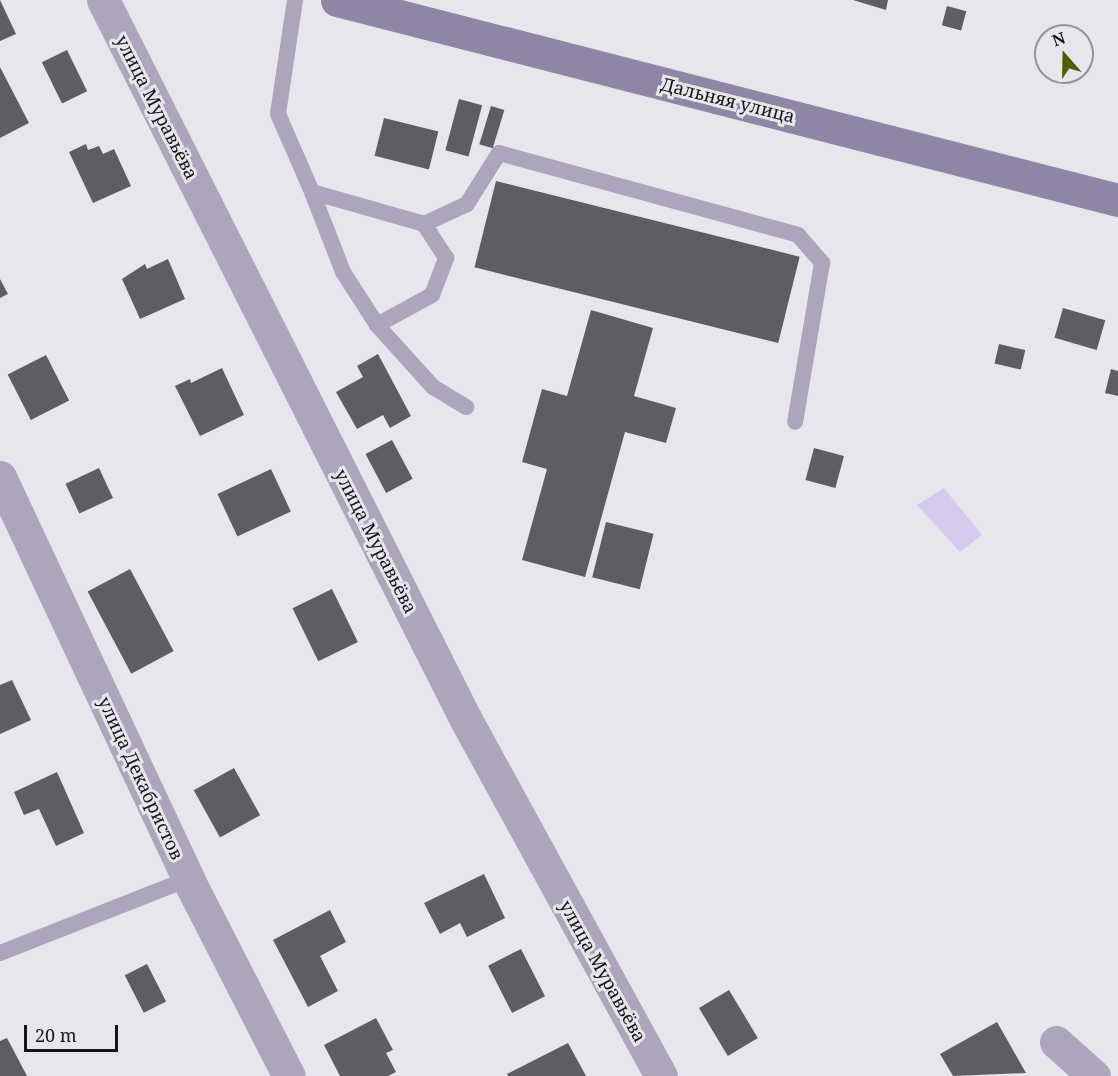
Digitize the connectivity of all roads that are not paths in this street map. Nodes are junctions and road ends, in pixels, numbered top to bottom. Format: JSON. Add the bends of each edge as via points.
{"nodes":[{"id":1,"x":103,"y":0,"type":"edge"},
{"id":2,"x":295,"y":0,"type":"edge"},
{"id":3,"x":337,"y":0,"type":"edge"},
{"id":4,"x":312,"y":192,"type":"junction"},
{"id":5,"x":1118,"y":200,"type":"edge"},
{"id":6,"x":424,"y":224,"type":"junction"},
{"id":7,"x":377,"y":325,"type":"junction"},
{"id":8,"x":466,"y":407,"type":"dead end"},
{"id":9,"x":795,"y":422,"type":"dead end"},
{"id":10,"x":0,"y":477,"type":"edge"},
{"id":11,"x":189,"y":879,"type":"junction"},
{"id":12,"x":0,"y":953,"type":"edge"},
{"id":13,"x":1056,"y":1042,"type":"dead end"},
{"id":14,"x":289,"y":1076,"type":"edge"},
{"id":15,"x":661,"y":1076,"type":"edge"},
{"id":16,"x":1094,"y":1076,"type":"edge"}],
"edges":[{"from":1,"to":15,"type":"street","name":"улица Муравьёва","via":[[465,718]]},
{"from":2,"to":4,"type":"lane","via":[[278,114]]},
{"from":3,"to":5,"type":"main road","name":"Дальняя улица"},
{"from":4,"to":6,"type":"lane"},
{"from":4,"to":7,"type":"lane","via":[[343,272]]},
{"from":6,"to":7,"type":"lane","via":[[446,258],[432,295]]},
{"from":6,"to":9,"type":"lane","via":[[467,204],[499,153],[798,235],[822,263]]},
{"from":7,"to":8,"type":"lane","via":[[433,387]]},
{"from":10,"to":11,"type":"street","name":"улица Декабристов"},
{"from":11,"to":12,"type":"lane"},
{"from":11,"to":14,"type":"street","name":"улица Декабристов"},
{"from":13,"to":16,"type":"street"}]}
